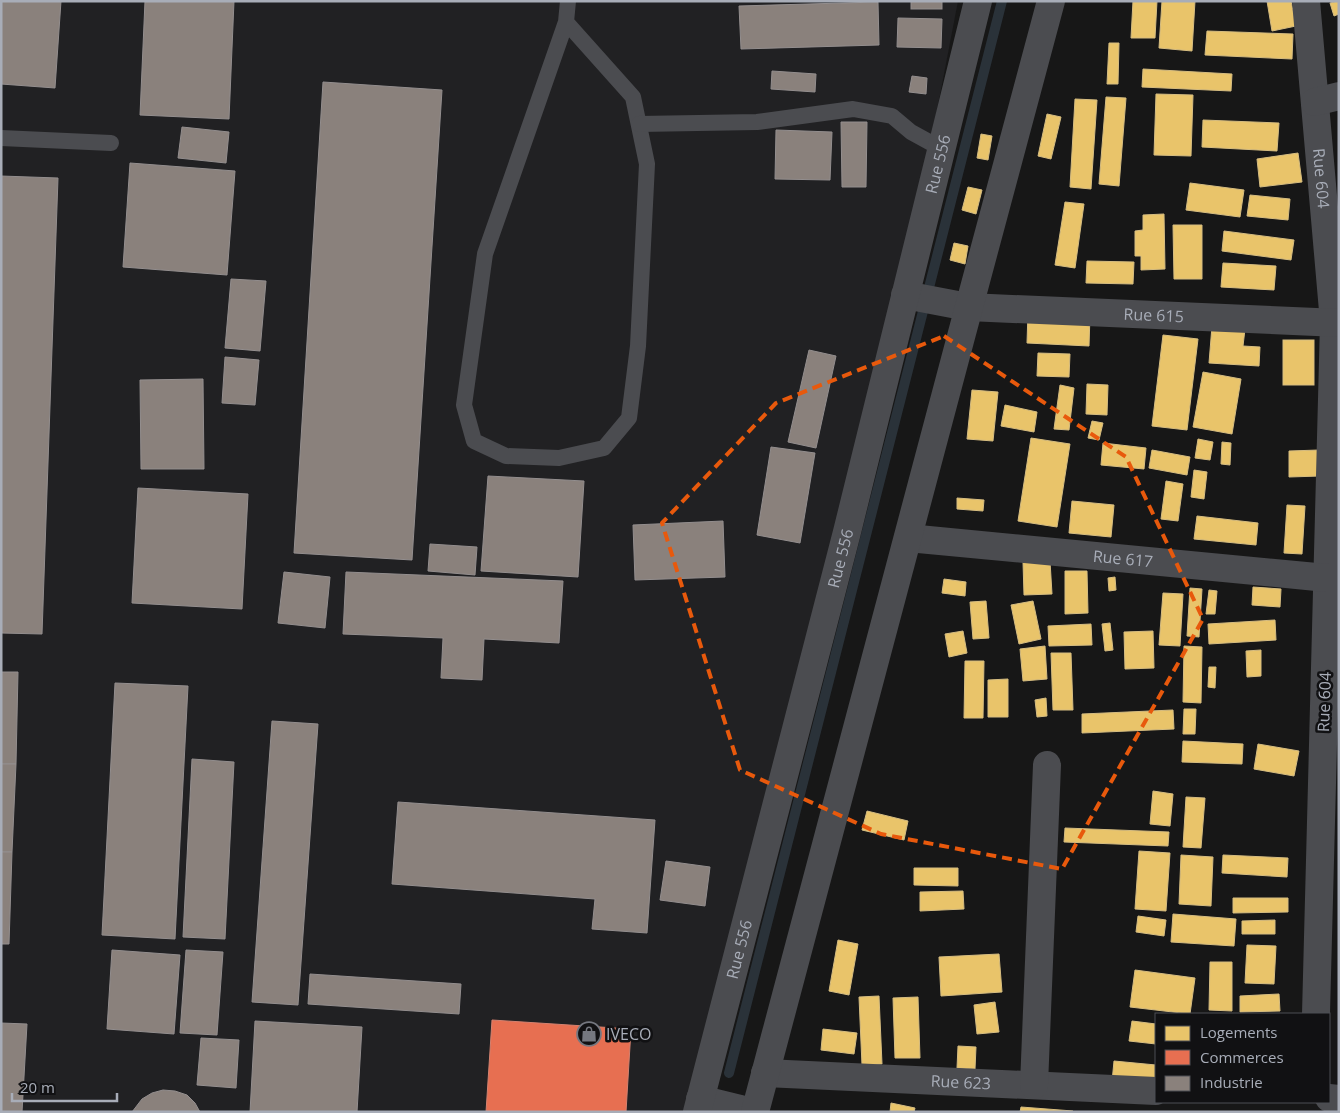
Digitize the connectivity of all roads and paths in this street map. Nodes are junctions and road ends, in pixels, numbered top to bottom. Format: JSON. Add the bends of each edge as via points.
{"nodes":[{"id":1,"x":568,"y":1,"type":"edge"},
{"id":2,"x":978,"y":1,"type":"edge"},
{"id":3,"x":1051,"y":1,"type":"edge"},
{"id":4,"x":1306,"y":1,"type":"edge"},
{"id":5,"x":566,"y":22,"type":"junction"},
{"id":6,"x":1327,"y":99,"type":"edge"},
{"id":7,"x":638,"y":124,"type":"junction"},
{"id":8,"x":1,"y":138,"type":"edge"},
{"id":9,"x":111,"y":142,"type":"dead end"},
{"id":10,"x":942,"y":149,"type":"junction"},
{"id":11,"x":921,"y":298,"type":"junction"},
{"id":12,"x":968,"y":307,"type":"junction"},
{"id":13,"x":1336,"y":322,"type":"edge"},
{"id":14,"x":908,"y":538,"type":"junction"},
{"id":15,"x":1333,"y":578,"type":"edge"},
{"id":16,"x":1047,"y":765,"type":"dead end"},
{"id":17,"x":1330,"y":834,"type":"edge"},
{"id":18,"x":1316,"y":1013,"type":"edge"},
{"id":19,"x":765,"y":1073,"type":"junction"},
{"id":20,"x":1034,"y":1085,"type":"junction"},
{"id":21,"x":1155,"y":1091,"type":"edge"},
{"id":22,"x":698,"y":1105,"type":"edge"},
{"id":23,"x":754,"y":1112,"type":"edge"}],
"edges":[{"from":1,"to":5,"type":"lane"},
{"from":2,"to":10,"type":"street","name":"Rue 556"},
{"from":3,"to":12,"type":"street"},
{"from":4,"to":6,"type":"street","name":"Rue 604"},
{"from":5,"to":7,"type":"lane","via":[[633,97]]},
{"from":5,"to":7,"type":"lane","via":[[485,254],[464,405],[474,441],[506,456],[559,458],[604,448],[629,418],[638,346],[647,164]]},
{"from":6,"to":13,"type":"street","name":"Rue 604"},
{"from":7,"to":10,"type":"lane","via":[[757,122],[853,109],[892,116],[911,132]]},
{"from":8,"to":9,"type":"lane"},
{"from":10,"to":11,"type":"street","name":"Rue 556"},
{"from":11,"to":12,"type":"street","name":"Rue 615"},
{"from":11,"to":22,"type":"street","name":"Rue 556","via":[[847,532]]},
{"from":12,"to":13,"type":"street","name":"Rue 615"},
{"from":12,"to":14,"type":"street"},
{"from":13,"to":15,"type":"street","name":"Rue 604"},
{"from":14,"to":15,"type":"street","name":"Rue 617"},
{"from":14,"to":19,"type":"street"},
{"from":15,"to":17,"type":"street","name":"Rue 604"},
{"from":16,"to":20,"type":"street"},
{"from":17,"to":18,"type":"street","name":"Rue 604"},
{"from":19,"to":20,"type":"street","name":"Rue 623"},
{"from":19,"to":23,"type":"street"},
{"from":20,"to":21,"type":"street","name":"Rue 623"},
{"from":22,"to":23,"type":"street"}]}
